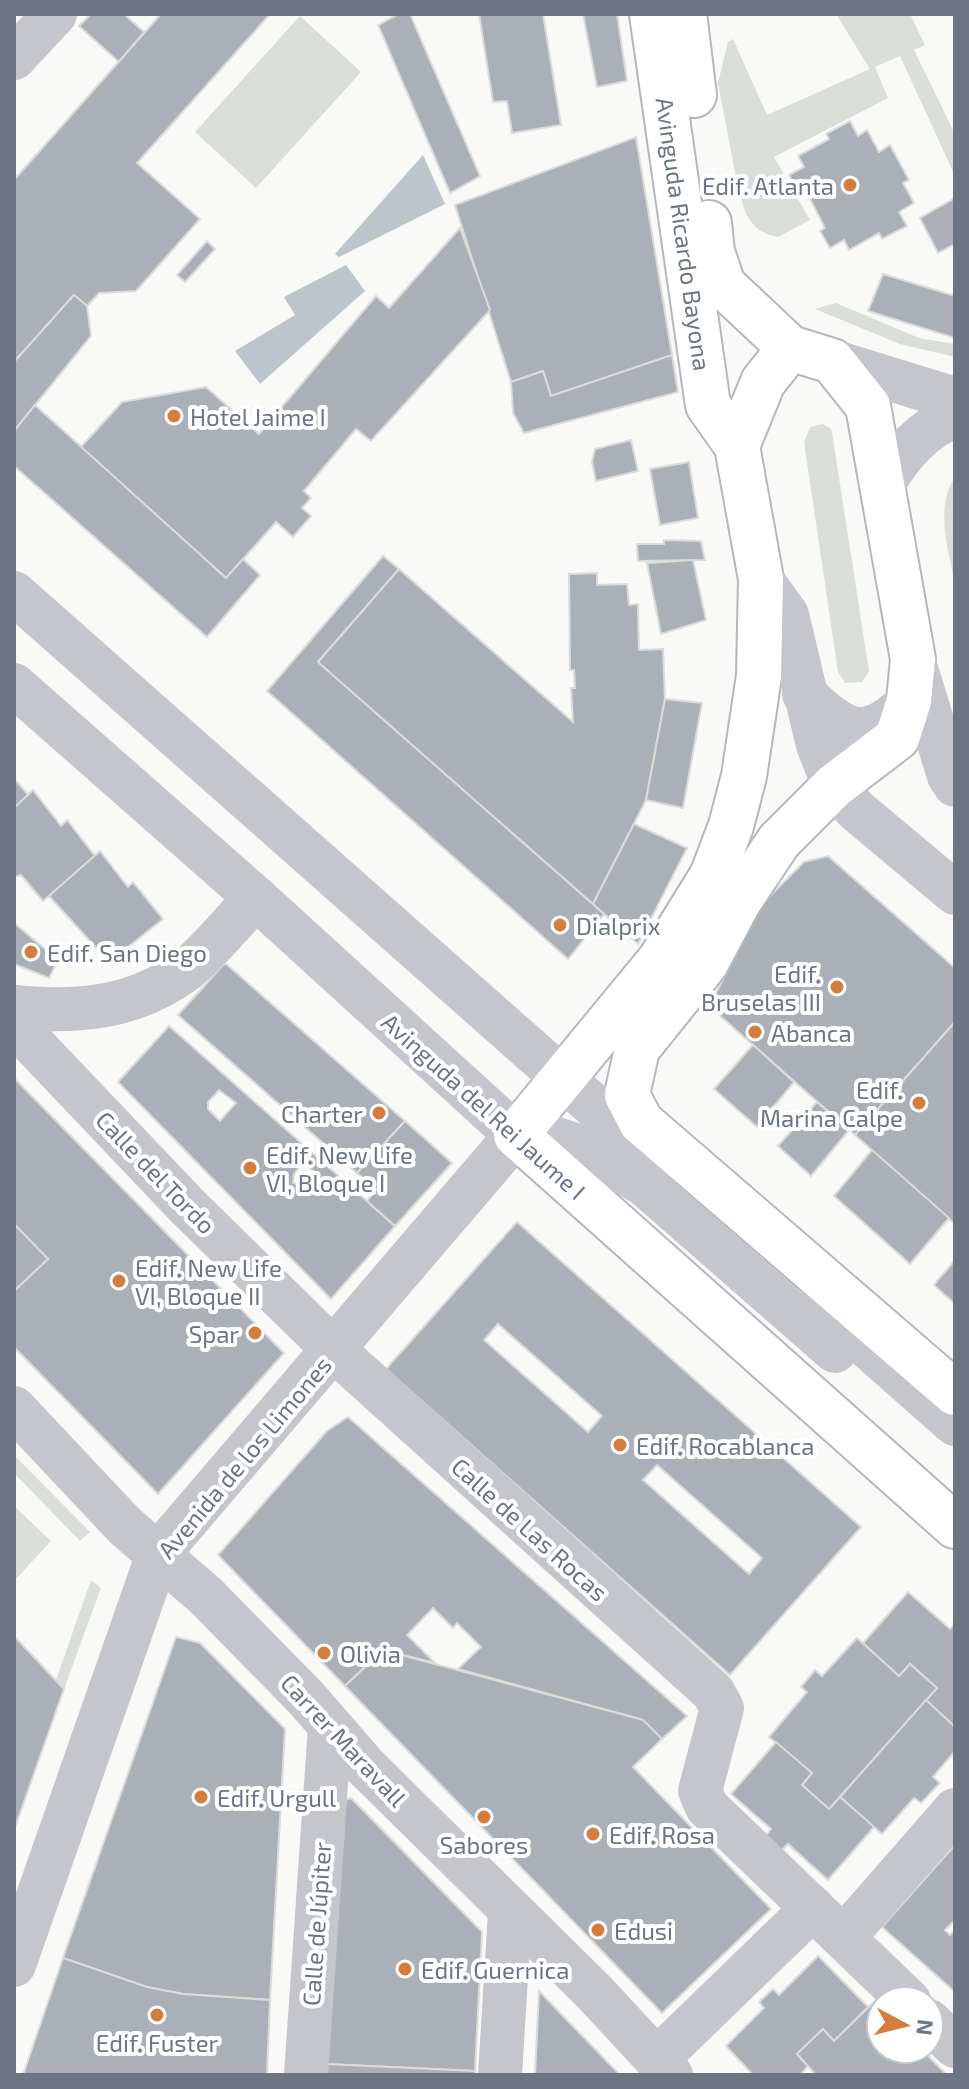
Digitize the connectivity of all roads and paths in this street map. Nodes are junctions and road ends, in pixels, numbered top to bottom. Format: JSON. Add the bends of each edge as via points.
{"nodes":[{"id":1,"x":55,"y":14,"type":"edge"},
{"id":2,"x":652,"y":14,"type":"edge"},
{"id":3,"x":684,"y":14,"type":"edge"},
{"id":4,"x":14,"y":58,"type":"edge"},
{"id":5,"x":790,"y":348,"type":"junction"},
{"id":6,"x":832,"y":361,"type":"junction"},
{"id":7,"x":955,"y":399,"type":"edge"},
{"id":8,"x":955,"y":416,"type":"edge"},
{"id":9,"x":737,"y":446,"type":"junction"},
{"id":10,"x":883,"y":484,"type":"junction"},
{"id":11,"x":761,"y":579,"type":"junction"},
{"id":12,"x":14,"y":593,"type":"edge"},
{"id":13,"x":911,"y":680,"type":"junction"},
{"id":14,"x":14,"y":685,"type":"edge"},
{"id":15,"x":804,"y":694,"type":"junction"},
{"id":16,"x":955,"y":785,"type":"edge"},
{"id":17,"x":833,"y":802,"type":"junction"},
{"id":18,"x":947,"y":878,"type":"edge"},
{"id":19,"x":256,"y":898,"type":"junction"},
{"id":20,"x":14,"y":1007,"type":"edge"},
{"id":21,"x":14,"y":1024,"type":"edge"},
{"id":22,"x":637,"y":1049,"type":"junction"},
{"id":23,"x":578,"y":1092,"type":"junction"},
{"id":24,"x":523,"y":1126,"type":"junction"},
{"id":25,"x":335,"y":1351,"type":"junction"},
{"id":26,"x":955,"y":1393,"type":"edge"},
{"id":27,"x":14,"y":1408,"type":"edge"},
{"id":28,"x":955,"y":1424,"type":"edge"},
{"id":29,"x":955,"y":1457,"type":"edge"},
{"id":30,"x":955,"y":1526,"type":"edge"},
{"id":31,"x":158,"y":1554,"type":"junction"},
{"id":32,"x":330,"y":1726,"type":"junction"},
{"id":33,"x":955,"y":1810,"type":"edge"},
{"id":34,"x":813,"y":1908,"type":"junction"},
{"id":35,"x":510,"y":1912,"type":"junction"},
{"id":36,"x":844,"y":1937,"type":"junction"},
{"id":37,"x":14,"y":1965,"type":"edge"},
{"id":38,"x":893,"y":1985,"type":"edge"},
{"id":39,"x":664,"y":2067,"type":"edge"},
{"id":40,"x":306,"y":2075,"type":"edge"},
{"id":41,"x":500,"y":2075,"type":"edge"}],
"edges":[{"from":1,"to":4,"type":"street"},
{"from":2,"to":9,"type":"main road","name":"Avinguda Ricardo Bayona","via":[[708,405]]},
{"from":3,"to":5,"type":"main road","name":"Avinguda Ricardo Bayona","via":[[712,252],[723,285]]},
{"from":5,"to":6,"type":"main road"},
{"from":5,"to":9,"type":"main road","via":[[763,382]]},
{"from":6,"to":7,"type":"street"},
{"from":6,"to":10,"type":"main road","via":[[868,406]]},
{"from":8,"to":10,"type":"street","via":[[932,425],[901,455]]},
{"from":9,"to":11,"type":"main road","name":"Avinguda Ricardo Bayona"},
{"from":10,"to":13,"type":"main road"},
{"from":11,"to":15,"type":"street","via":[[787,615]]},
{"from":11,"to":23,"type":"main road","name":"Avinguda Ricardo Bayona","via":[[759,676],[731,826],[712,876]]},
{"from":12,"to":23,"type":"street"},
{"from":13,"to":15,"type":"street","via":[[888,722],[864,729],[838,725]]},
{"from":13,"to":16,"type":"street"},
{"from":13,"to":17,"type":"main road","name":"Avinguda Ricardo Bayona","via":[[897,738]]},
{"from":14,"to":19,"type":"street","name":"Avinguda del Rei Jaume I"},
{"from":15,"to":17,"type":"street"},
{"from":17,"to":18,"type":"street"},
{"from":17,"to":22,"type":"main road","name":"Avinguda Ricardo Bayona","via":[[779,841],[706,963]]},
{"from":19,"to":20,"type":"street","via":[[186,970],[126,1003],[67,1012]]},
{"from":19,"to":24,"type":"street","name":"Avinguda del Rei Jaume I"},
{"from":21,"to":25,"type":"street","name":"Calle del Tordo"},
{"from":22,"to":23,"type":"street","name":"Avinguda Ricardo Bayona"},
{"from":22,"to":26,"type":"main road","via":[[627,1095],[641,1122]]},
{"from":23,"to":24,"type":"main road","name":"Avinguda Ricardo Bayona"},
{"from":23,"to":28,"type":"street"},
{"from":24,"to":25,"type":"street","name":"Avenida de los Limones"},
{"from":24,"to":29,"type":"street","via":[[581,1147],[644,1184]]},
{"from":24,"to":30,"type":"main road","name":"Avinguda del Rei Jaume I"},
{"from":25,"to":31,"type":"street","name":"Avenida de los Limones"},
{"from":25,"to":34,"type":"street","name":"Calle de Las Rocas","via":[[713,1692],[722,1708],[700,1791],[707,1807]]},
{"from":27,"to":31,"type":"street","name":"Carrer Maravall"},
{"from":31,"to":32,"type":"street","name":"Carrer Maravall","via":[[206,1596]]},
{"from":31,"to":37,"type":"street","name":"Avenida de los Limones"},
{"from":32,"to":35,"type":"street","name":"Carrer Maravall"},
{"from":32,"to":40,"type":"street","name":"Calle de Júpiter"},
{"from":33,"to":36,"type":"street"},
{"from":34,"to":36,"type":"street"},
{"from":34,"to":39,"type":"street"},
{"from":35,"to":39,"type":"street","name":"Carrer Maravall"},
{"from":35,"to":41,"type":"street"},
{"from":36,"to":38,"type":"street"}]}
